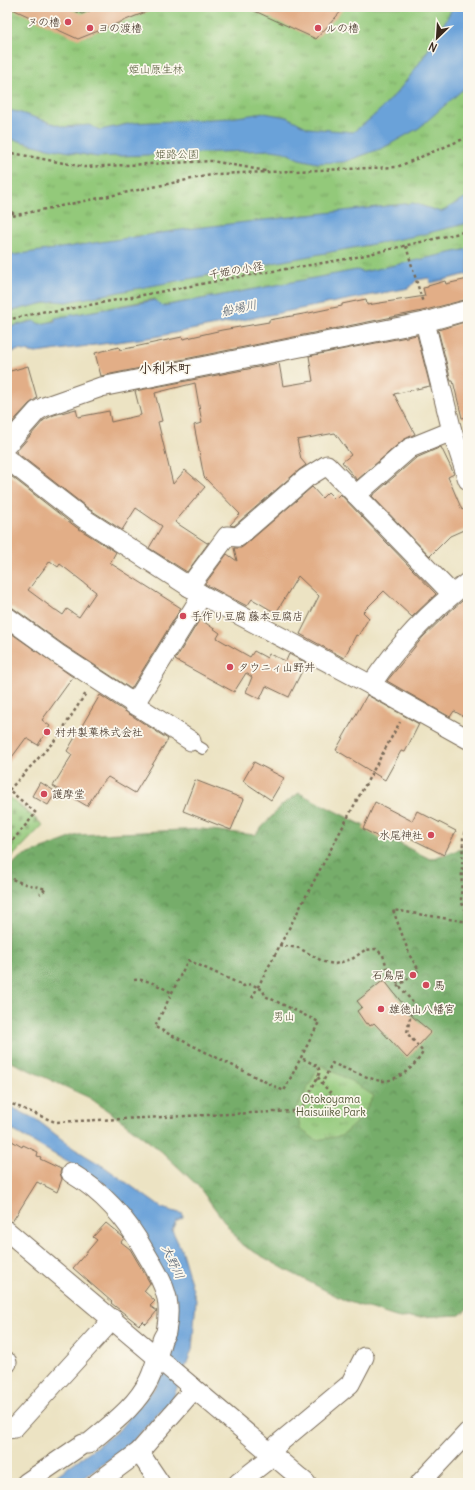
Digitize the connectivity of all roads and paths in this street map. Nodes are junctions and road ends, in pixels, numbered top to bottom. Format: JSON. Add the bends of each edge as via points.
{"nodes":[{"id":1,"x":468,"y":137,"type":"edge"},
{"id":2,"x":7,"y":152,"type":"edge"},
{"id":3,"x":14,"y":153,"type":"junction"},
{"id":4,"x":7,"y":156,"type":"edge"},
{"id":5,"x":272,"y":172,"type":"junction"},
{"id":6,"x":7,"y":208,"type":"edge"},
{"id":7,"x":15,"y":215,"type":"junction"},
{"id":8,"x":7,"y":216,"type":"edge"},
{"id":9,"x":468,"y":231,"type":"edge"},
{"id":10,"x":406,"y":246,"type":"junction"},
{"id":11,"x":417,"y":284,"type":"dead end"},
{"id":12,"x":468,"y":310,"type":"edge"},
{"id":13,"x":7,"y":320,"type":"edge"},
{"id":14,"x":425,"y":322,"type":"junction"},
{"id":15,"x":452,"y":431,"type":"junction"},
{"id":16,"x":7,"y":445,"type":"edge"},
{"id":17,"x":7,"y":459,"type":"edge"},
{"id":18,"x":468,"y":480,"type":"edge"},
{"id":19,"x":356,"y":495,"type":"junction"},
{"id":20,"x":468,"y":582,"type":"edge"},
{"id":21,"x":196,"y":591,"type":"junction"},
{"id":22,"x":452,"y":594,"type":"junction"},
{"id":23,"x":7,"y":617,"type":"edge"},
{"id":24,"x":96,"y":679,"type":"junction"},
{"id":25,"x":370,"y":685,"type":"junction"},
{"id":26,"x":134,"y":705,"type":"junction"},
{"id":27,"x":409,"y":706,"type":"junction"},
{"id":28,"x":468,"y":739,"type":"edge"},
{"id":29,"x":197,"y":745,"type":"dead end"},
{"id":30,"x":9,"y":790,"type":"junction"},
{"id":31,"x":7,"y":793,"type":"edge"},
{"id":32,"x":468,"y":820,"type":"edge"},
{"id":33,"x":7,"y":847,"type":"edge"},
{"id":34,"x":7,"y":877,"type":"edge"},
{"id":35,"x":40,"y":894,"type":"dead end"},
{"id":36,"x":468,"y":916,"type":"edge"},
{"id":37,"x":468,"y":922,"type":"edge"},
{"id":38,"x":278,"y":945,"type":"junction"},
{"id":39,"x":134,"y":980,"type":"dead end"},
{"id":40,"x":257,"y":987,"type":"junction"},
{"id":41,"x":398,"y":987,"type":"junction"},
{"id":42,"x":172,"y":993,"type":"junction"},
{"id":43,"x":252,"y":998,"type":"dead end"},
{"id":44,"x":301,"y":1058,"type":"junction"},
{"id":45,"x":318,"y":1077,"type":"junction"},
{"id":46,"x":322,"y":1084,"type":"junction"},
{"id":47,"x":333,"y":1095,"type":"dead end"},
{"id":48,"x":7,"y":1102,"type":"edge"},
{"id":49,"x":71,"y":1173,"type":"dead end"},
{"id":50,"x":7,"y":1231,"type":"edge"},
{"id":51,"x":113,"y":1319,"type":"junction"},
{"id":52,"x":364,"y":1357,"type":"dead end"},
{"id":53,"x":157,"y":1358,"type":"junction"},
{"id":54,"x":193,"y":1388,"type":"junction"},
{"id":55,"x":7,"y":1428,"type":"edge"},
{"id":56,"x":468,"y":1432,"type":"edge"},
{"id":57,"x":139,"y":1452,"type":"junction"},
{"id":58,"x":272,"y":1453,"type":"junction"},
{"id":59,"x":26,"y":1483,"type":"edge"},
{"id":60,"x":97,"y":1483,"type":"edge"},
{"id":61,"x":160,"y":1483,"type":"edge"},
{"id":62,"x":238,"y":1483,"type":"edge"},
{"id":63,"x":306,"y":1483,"type":"edge"},
{"id":64,"x":420,"y":1483,"type":"edge"}],
"edges":[{"from":1,"to":5,"type":"path","via":[[397,167]]},
{"from":2,"to":3,"type":"path"},
{"from":3,"to":4,"type":"path"},
{"from":3,"to":5,"type":"path","via":[[84,167],[212,161]]},
{"from":5,"to":7,"type":"path","via":[[216,174]]},
{"from":6,"to":7,"type":"path"},
{"from":7,"to":8,"type":"path"},
{"from":9,"to":10,"type":"path","name":"千姫の小径"},
{"from":10,"to":11,"type":"path"},
{"from":10,"to":13,"type":"path","name":"千姫の小径"},
{"from":12,"to":14,"type":"street"},
{"from":14,"to":15,"type":"street"},
{"from":14,"to":16,"type":"street","via":[[101,386],[37,411]]},
{"from":15,"to":18,"type":"street"},
{"from":15,"to":19,"type":"street","via":[[410,448]]},
{"from":17,"to":21,"type":"street","via":[[83,518]]},
{"from":19,"to":21,"type":"street","via":[[327,465],[306,478],[238,537],[227,536]]},
{"from":19,"to":22,"type":"street"},
{"from":20,"to":22,"type":"street"},
{"from":21,"to":25,"type":"street"},
{"from":21,"to":26,"type":"street"},
{"from":22,"to":25,"type":"street","via":[[387,661]]},
{"from":23,"to":24,"type":"street"},
{"from":24,"to":26,"type":"street"},
{"from":24,"to":30,"type":"path","via":[[57,738]]},
{"from":25,"to":27,"type":"street"},
{"from":26,"to":29,"type":"street"},
{"from":27,"to":28,"type":"street"},
{"from":27,"to":38,"type":"path"},
{"from":30,"to":31,"type":"path"},
{"from":30,"to":33,"type":"path","via":[[36,813]]},
{"from":32,"to":36,"type":"path","via":[[463,838],[461,901]]},
{"from":34,"to":35,"type":"path","via":[[46,889]]},
{"from":37,"to":41,"type":"path","via":[[393,910],[410,956],[419,970]]},
{"from":38,"to":40,"type":"path"},
{"from":38,"to":41,"type":"path","via":[[300,948],[324,962],[335,964],[352,960],[365,950],[376,949],[383,955],[388,971]]},
{"from":39,"to":42,"type":"path","via":[[146,981]]},
{"from":40,"to":42,"type":"path","via":[[251,984],[244,986],[188,960]]},
{"from":40,"to":43,"type":"path"},
{"from":40,"to":44,"type":"path","via":[[263,990],[265,996],[319,1022]]},
{"from":41,"to":46,"type":"path","via":[[413,1003],[407,1033],[423,1052],[420,1058],[402,1075],[381,1081],[332,1063]]},
{"from":42,"to":44,"type":"path","via":[[155,1027],[284,1091]]},
{"from":44,"to":45,"type":"path","via":[[318,1066]]},
{"from":45,"to":46,"type":"path"},
{"from":45,"to":48,"type":"path","via":[[303,1107],[295,1111],[55,1122]]},
{"from":46,"to":47,"type":"path"},
{"from":49,"to":53,"type":"street","via":[[96,1191],[118,1212],[159,1274],[168,1310],[165,1334]]},
{"from":50,"to":51,"type":"street"},
{"from":51,"to":53,"type":"street"},
{"from":51,"to":55,"type":"street","via":[[14,1428]]},
{"from":52,"to":58,"type":"street","via":[[350,1384],[278,1444]]},
{"from":53,"to":54,"type":"street"},
{"from":53,"to":59,"type":"street","via":[[140,1394],[121,1416],[88,1444],[83,1444]]},
{"from":54,"to":57,"type":"street"},
{"from":54,"to":58,"type":"street"},
{"from":56,"to":64,"type":"street"},
{"from":57,"to":60,"type":"street"},
{"from":57,"to":61,"type":"street"},
{"from":58,"to":62,"type":"street","via":[[265,1462]]},
{"from":58,"to":63,"type":"street"}]}
